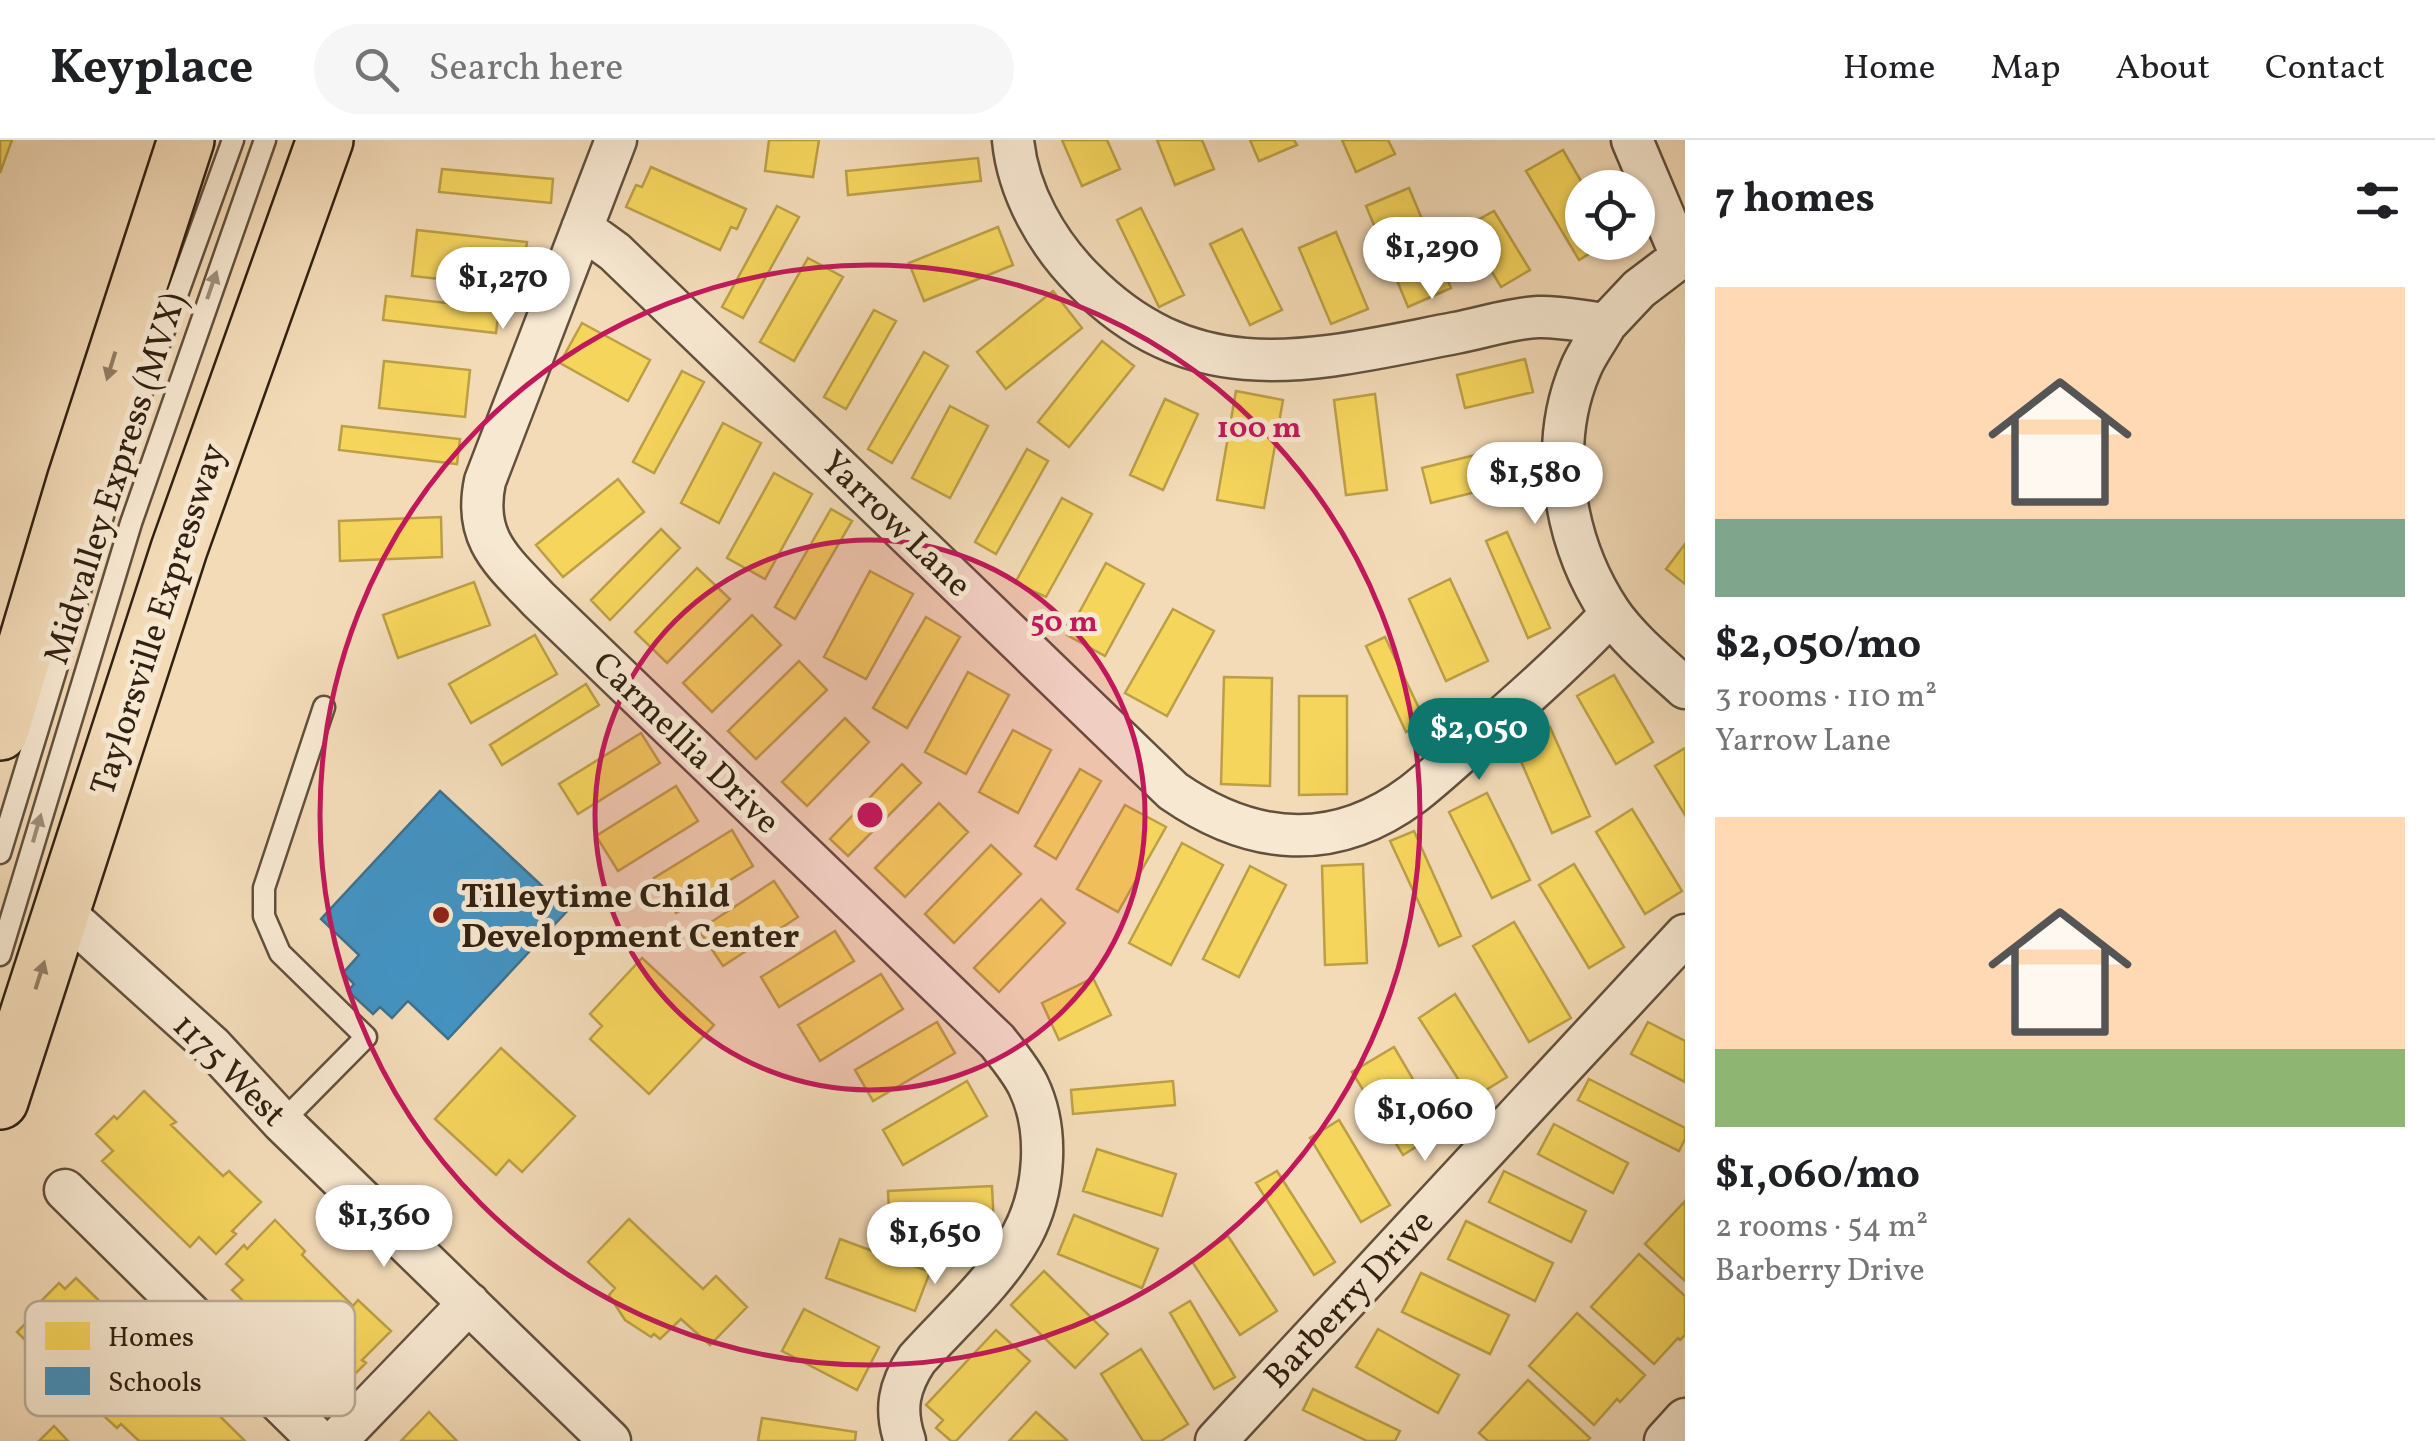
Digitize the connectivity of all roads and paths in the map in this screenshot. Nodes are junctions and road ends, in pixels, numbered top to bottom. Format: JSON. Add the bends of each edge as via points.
{"nodes":[{"id":1,"x":186,"y":140,"type":"edge"},
{"id":2,"x":233,"y":140,"type":"edge"},
{"id":3,"x":264,"y":140,"type":"edge"},
{"id":4,"x":325,"y":140,"type":"edge"},
{"id":5,"x":616,"y":140,"type":"edge"},
{"id":6,"x":1013,"y":140,"type":"edge"},
{"id":7,"x":1632,"y":140,"type":"edge"},
{"id":8,"x":582,"y":228,"type":"junction"},
{"id":9,"x":1684,"y":258,"type":"edge"},
{"id":10,"x":1606,"y":324,"type":"junction"},
{"id":11,"x":1612,"y":614,"type":"junction"},
{"id":12,"x":1685,"y":688,"type":"edge"},
{"id":13,"x":324,"y":707,"type":"dead end"},
{"id":14,"x":0,"y":732,"type":"edge"},
{"id":15,"x":0,"y":853,"type":"edge"},
{"id":16,"x":61,"y":910,"type":"junction"},
{"id":17,"x":1685,"y":934,"type":"edge"},
{"id":18,"x":0,"y":955,"type":"edge"},
{"id":19,"x":0,"y":1101,"type":"edge"},
{"id":20,"x":282,"y":1122,"type":"junction"},
{"id":21,"x":65,"y":1190,"type":"dead end"},
{"id":22,"x":178,"y":1301,"type":"edge"},
{"id":23,"x":469,"y":1303,"type":"junction"},
{"id":24,"x":295,"y":1416,"type":"edge"},
{"id":25,"x":1685,"y":1419,"type":"edge"},
{"id":26,"x":320,"y":1441,"type":"edge"},
{"id":27,"x":336,"y":1441,"type":"edge"},
{"id":28,"x":610,"y":1441,"type":"edge"},
{"id":29,"x":904,"y":1441,"type":"edge"},
{"id":30,"x":1216,"y":1441,"type":"edge"},
{"id":31,"x":1665,"y":1441,"type":"edge"}],
"edges":[{"from":1,"to":14,"type":"main road","one_way":true},
{"from":2,"to":15,"type":"lane","name":"Midvalley Express (MVX)","via":[[135,411]]},
{"from":18,"to":3,"type":"lane","name":"Midvalley Express (MVX)","one_way":true,"via":[[131,523]]},
{"from":4,"to":16,"type":"main road","name":"Taylorsville Expressway","via":[[222,422]]},
{"from":5,"to":8,"type":"street","name":"Carmellia Drive"},
{"from":6,"to":10,"type":"street","via":[[1035,214],[1070,266],[1109,306],[1162,338],[1206,354],[1255,362],[1320,360],[1538,317]]},
{"from":7,"to":9,"type":"street"},
{"from":8,"to":11,"type":"street","name":"Yarrow Lane","via":[[615,252],[1172,791],[1236,827],[1286,836],[1335,832],[1374,817],[1411,795]]},
{"from":8,"to":29,"type":"street","name":"Carmellia Drive","via":[[484,480],[485,535],[538,598],[997,1041],[1030,1089],[1042,1160],[1034,1205],[1006,1260],[906,1376],[898,1420]]},
{"from":9,"to":10,"type":"street","via":[[1639,289]]},
{"from":10,"to":11,"type":"street","via":[[1579,371],[1566,424],[1564,491],[1581,561]]},
{"from":11,"to":12,"type":"street"},
{"from":13,"to":20,"type":"lane","via":[[264,888],[264,916],[280,953],[366,1037]]},
{"from":19,"to":16,"type":"main road","name":"Taylorsville Expressway","one_way":true},
{"from":16,"to":20,"type":"street","name":"1175 West","via":[[212,1046]]},
{"from":17,"to":30,"type":"street","name":"Barberry Drive"},
{"from":20,"to":23,"type":"street","name":"1175 West"},
{"from":21,"to":22,"type":"street"},
{"from":23,"to":27,"type":"street"},
{"from":23,"to":28,"type":"street","name":"1175 West"},
{"from":24,"to":26,"type":"street"},
{"from":25,"to":31,"type":"street"}]}
